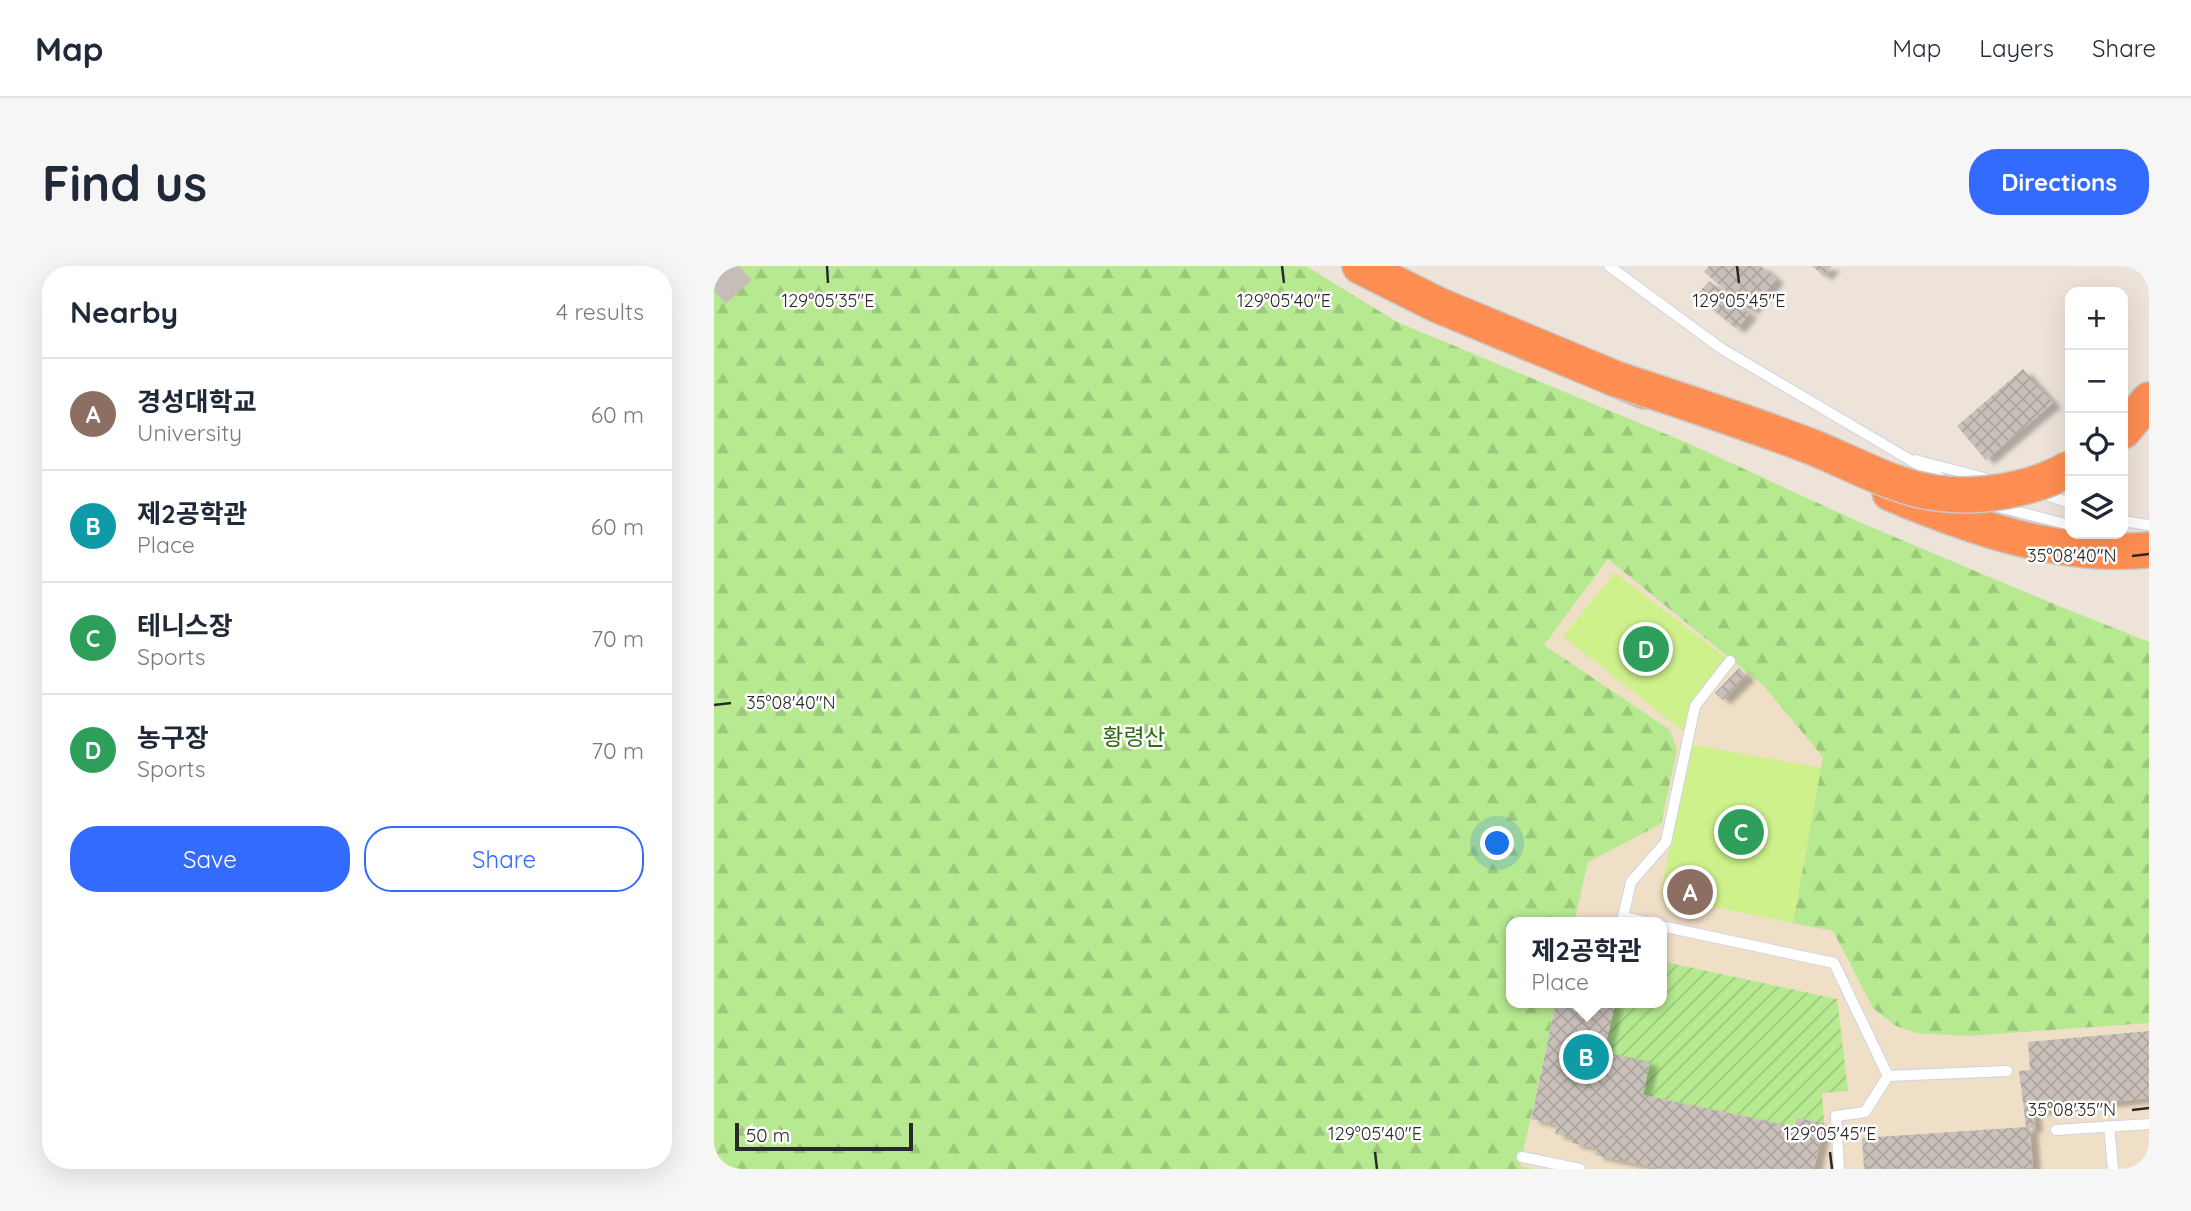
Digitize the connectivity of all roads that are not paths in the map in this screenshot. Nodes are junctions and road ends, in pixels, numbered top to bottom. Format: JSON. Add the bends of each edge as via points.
{"nodes":[{"id":1,"x":1360,"y":266,"type":"edge"},
{"id":2,"x":1609,"y":266,"type":"edge"},
{"id":3,"x":1616,"y":379,"type":"junction"},
{"id":4,"x":2149,"y":400,"type":"edge"},
{"id":5,"x":2128,"y":425,"type":"edge"},
{"id":6,"x":1901,"y":456,"type":"junction"},
{"id":7,"x":2065,"y":470,"type":"edge"},
{"id":8,"x":2065,"y":502,"type":"edge"},
{"id":9,"x":2128,"y":522,"type":"edge"},
{"id":10,"x":2065,"y":524,"type":"edge"},
{"id":11,"x":2149,"y":525,"type":"edge"},
{"id":12,"x":2149,"y":544,"type":"edge"},
{"id":13,"x":2138,"y":545,"type":"edge"},
{"id":14,"x":1730,"y":661,"type":"dead end"},
{"id":15,"x":1623,"y":917,"type":"edge"},
{"id":16,"x":1667,"y":927,"type":"edge"},
{"id":17,"x":2007,"y":1071,"type":"dead end"},
{"id":18,"x":1888,"y":1076,"type":"junction"},
{"id":19,"x":2149,"y":1124,"type":"edge"},
{"id":20,"x":2109,"y":1126,"type":"junction"},
{"id":21,"x":2056,"y":1130,"type":"dead end"},
{"id":22,"x":1522,"y":1157,"type":"dead end"},
{"id":23,"x":1580,"y":1169,"type":"edge"},
{"id":24,"x":1839,"y":1169,"type":"edge"},
{"id":25,"x":2113,"y":1169,"type":"edge"}],
"edges":[{"from":1,"to":3,"type":"highway","via":[[1438,305]]},
{"from":2,"to":6,"type":"lane","via":[[1722,349]]},
{"from":3,"to":7,"type":"highway","bridge":true,"via":[[1937,493],[2006,490]]},
{"from":3,"to":13,"type":"highway","bridge":true,"via":[[1918,505],[2009,535],[2035,543],[2126,553]]},
{"from":4,"to":5,"type":"highway"},
{"from":6,"to":8,"type":"lane"},
{"from":6,"to":10,"type":"lane","via":[[1986,504]]},
{"from":9,"to":11,"type":"lane"},
{"from":12,"to":13,"type":"lane"},
{"from":14,"to":15,"type":"lane","via":[[1695,706],[1666,842],[1631,882]]},
{"from":16,"to":18,"type":"lane","via":[[1834,963]]},
{"from":17,"to":18,"type":"lane"},
{"from":18,"to":24,"type":"lane","via":[[1865,1112],[1836,1116]]},
{"from":19,"to":20,"type":"lane"},
{"from":20,"to":21,"type":"lane"},
{"from":20,"to":25,"type":"lane"},
{"from":22,"to":23,"type":"lane"}]}
